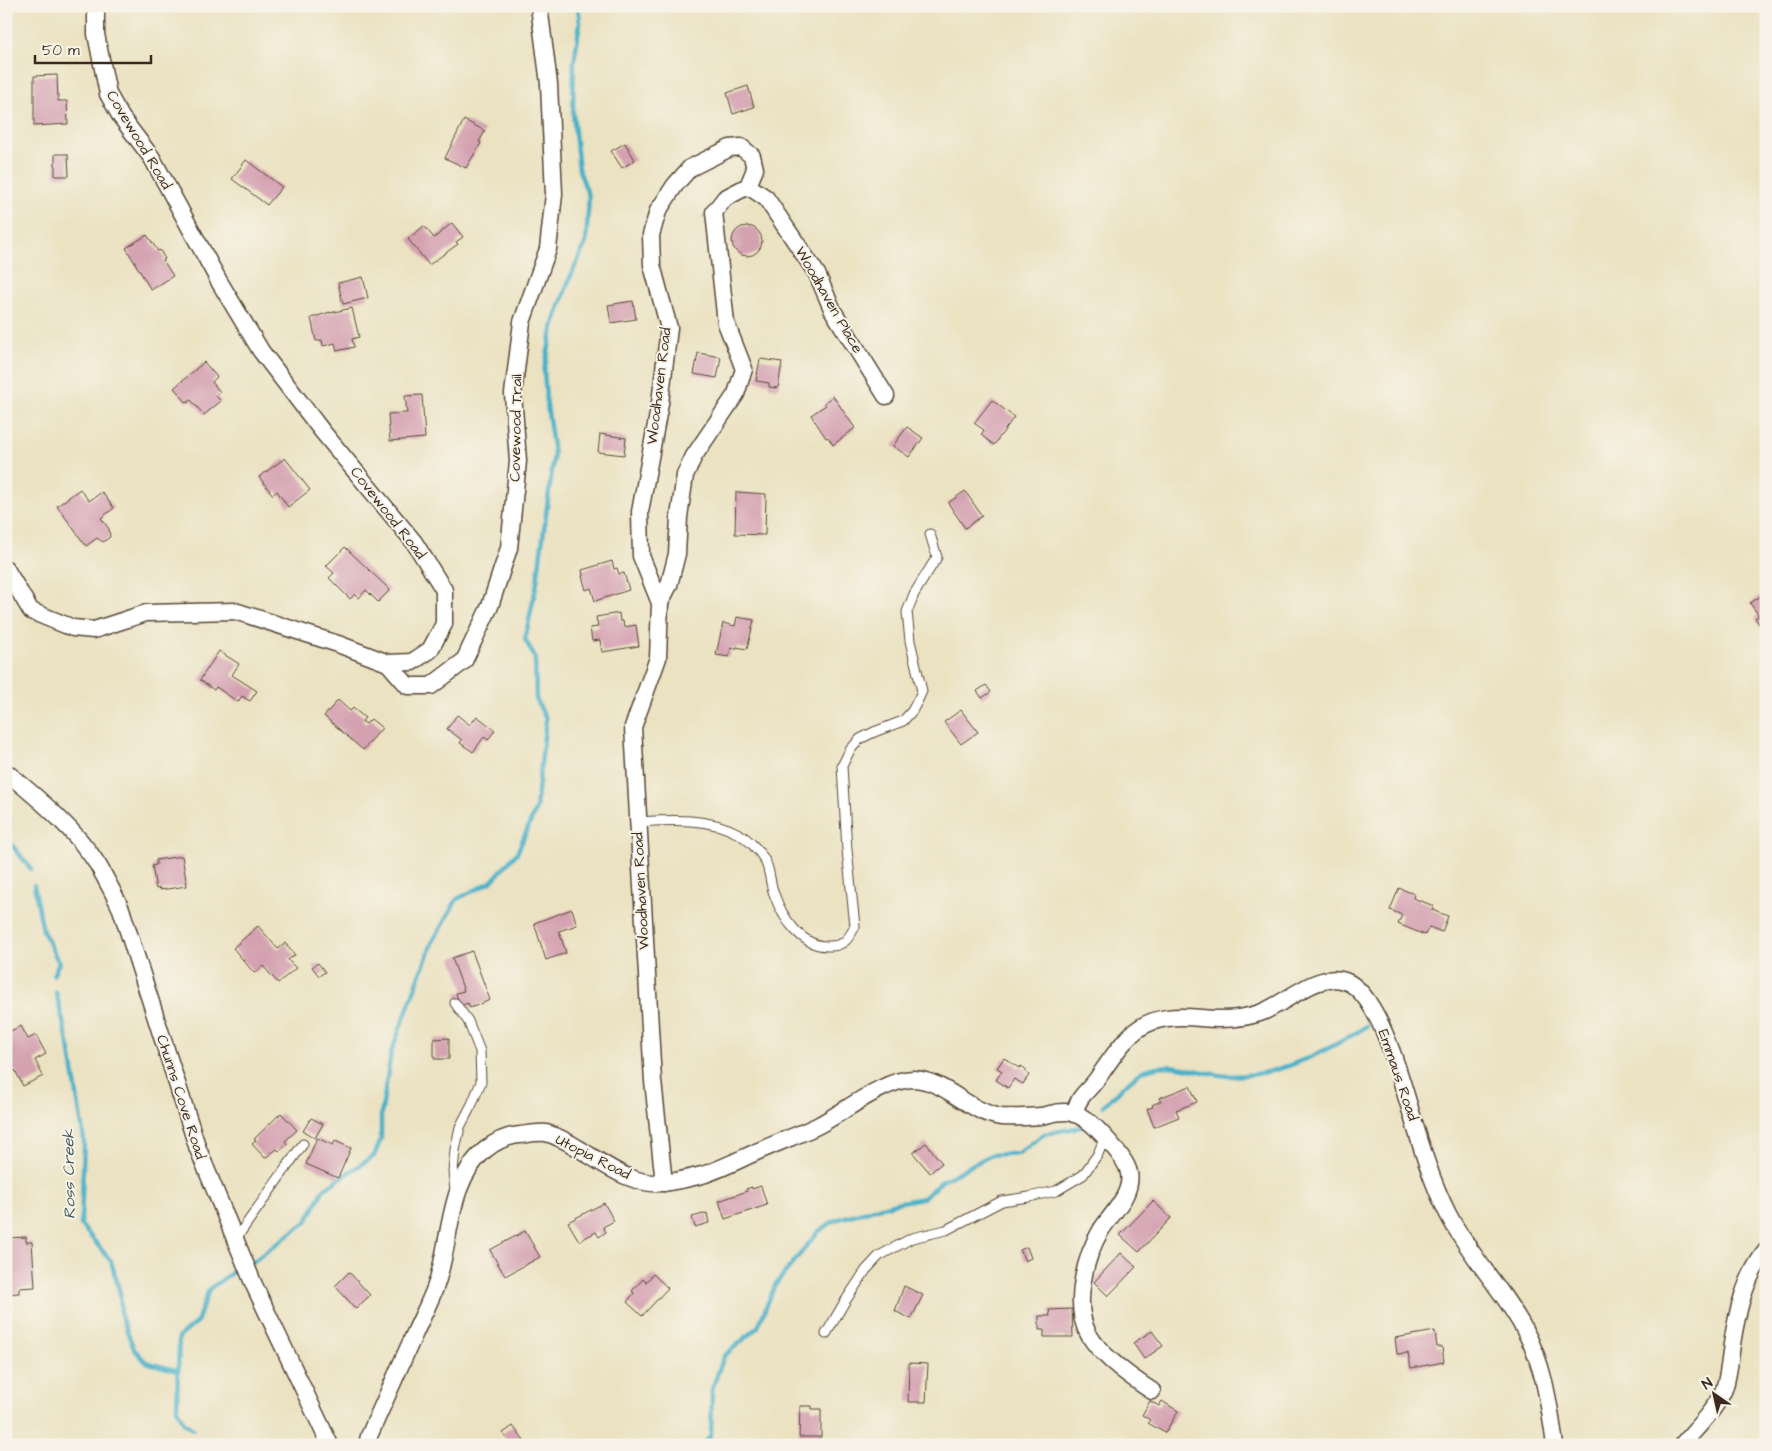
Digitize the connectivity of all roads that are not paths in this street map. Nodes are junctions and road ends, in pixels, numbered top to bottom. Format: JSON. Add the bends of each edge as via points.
{"nodes":[{"id":1,"x":96,"y":6,"type":"edge"},
{"id":2,"x":539,"y":6,"type":"edge"},
{"id":3,"x":748,"y":186,"type":"junction"},
{"id":4,"x":886,"y":396,"type":"dead end"},
{"id":5,"x":930,"y":534,"type":"dead end"},
{"id":6,"x":6,"y":570,"type":"edge"},
{"id":7,"x":660,"y":603,"type":"junction"},
{"id":8,"x":388,"y":663,"type":"junction"},
{"id":9,"x":6,"y":772,"type":"edge"},
{"id":10,"x":638,"y":822,"type":"junction"},
{"id":11,"x":455,"y":1003,"type":"dead end"},
{"id":12,"x":1074,"y":1114,"type":"junction"},
{"id":13,"x":1104,"y":1139,"type":"junction"},
{"id":14,"x":304,"y":1144,"type":"dead end"},
{"id":15,"x":664,"y":1183,"type":"junction"},
{"id":16,"x":456,"y":1196,"type":"junction"},
{"id":17,"x":235,"y":1241,"type":"junction"},
{"id":18,"x":1766,"y":1251,"type":"edge"},
{"id":19,"x":826,"y":1334,"type":"dead end"},
{"id":20,"x":1152,"y":1391,"type":"dead end"},
{"id":21,"x":330,"y":1445,"type":"edge"},
{"id":22,"x":367,"y":1445,"type":"edge"},
{"id":23,"x":1555,"y":1445,"type":"edge"},
{"id":24,"x":1682,"y":1445,"type":"edge"}],
"edges":[{"from":1,"to":8,"type":"street","name":"Covewood Road","via":[[96,34],[108,94],[121,117],[152,158],[261,351],[414,542],[444,590],[444,624],[430,650],[412,662]]},
{"from":2,"to":8,"type":"street","name":"Covewood Trail","via":[[549,84],[554,194],[548,249],[522,322],[513,394],[518,461],[509,548],[490,606],[464,661],[431,686],[408,686]]},
{"from":3,"to":4,"type":"street","name":"Woodhaven Place","via":[[766,198],[817,274],[833,311]]},
{"from":3,"to":7,"type":"street","name":"Woodhaven Road","via":[[726,198],[714,212],[726,323],[744,369],[736,394],[694,456],[685,475],[677,554],[669,585]]},
{"from":3,"to":7,"type":"street","name":"Woodhaven Road","via":[[755,169],[752,156],[740,147],[730,148],[690,168],[658,211],[651,235],[652,264],[668,328],[660,403],[640,512],[641,556]]},
{"from":5,"to":10,"type":"lane","via":[[937,557],[907,612],[922,691],[903,721],[860,740],[850,750],[842,766],[855,926],[844,943],[815,945],[800,935],[782,912],[774,895],[766,861],[739,834],[721,826],[689,821]]},
{"from":6,"to":8,"type":"street","name":"Covewood Road","via":[[31,611],[72,628],[94,630],[146,613],[235,611]]},
{"from":7,"to":10,"type":"street","name":"Woodhaven Road","via":[[658,658],[633,728]]},
{"from":9,"to":17,"type":"street","name":"Chunns Cove Road","via":[[66,827],[90,854],[112,889],[198,1149]]},
{"from":10,"to":15,"type":"street","name":"Woodhaven Road","via":[[653,1081]]},
{"from":11,"to":16,"type":"lane","via":[[468,1021],[480,1051],[481,1082],[460,1127],[453,1171]]},
{"from":12,"to":13,"type":"street","via":[[1093,1125]]},
{"from":12,"to":15,"type":"street","name":"Utopia Road","via":[[1000,1117],[968,1104],[937,1085],[910,1079],[875,1092],[817,1126],[704,1174]]},
{"from":12,"to":23,"type":"street","name":"Emmaus Road","via":[[1078,1099],[1095,1082],[1116,1051],[1132,1032],[1150,1022],[1182,1015],[1225,1018],[1259,1014],[1316,983],[1329,979],[1345,981],[1358,990],[1377,1018],[1394,1055],[1420,1141],[1447,1212],[1468,1249],[1523,1326],[1540,1363]]},
{"from":13,"to":19,"type":"lane","via":[[1083,1175],[1056,1191],[1002,1201],[946,1230],[912,1238],[879,1256],[848,1296]]},
{"from":13,"to":20,"type":"street","via":[[1123,1158],[1130,1178],[1127,1192],[1095,1241],[1084,1272],[1083,1318],[1089,1336],[1102,1351]]},
{"from":14,"to":17,"type":"lane"},
{"from":15,"to":16,"type":"street","name":"Utopia Road","via":[[629,1177],[564,1140],[545,1133],[528,1134],[498,1140],[484,1151],[472,1163]]},
{"from":16,"to":22,"type":"street","name":"Utopia Road","via":[[436,1286]]},
{"from":17,"to":21,"type":"street","name":"Chunns Cove Road"},
{"from":18,"to":24,"type":"street","via":[[1747,1283],[1738,1312],[1723,1391]]}]}
